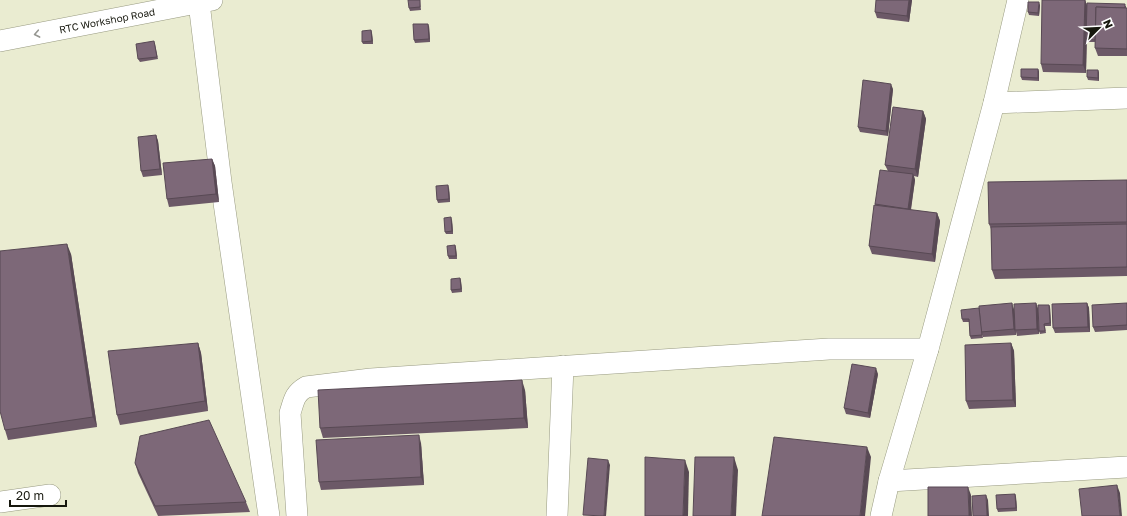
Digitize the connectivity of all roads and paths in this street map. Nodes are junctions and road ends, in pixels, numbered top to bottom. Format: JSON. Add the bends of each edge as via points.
{"nodes":[{"id":1,"x":1018,"y":0,"type":"edge"},
{"id":2,"x":206,"y":2,"type":"edge"},
{"id":3,"x":134,"y":8,"type":"edge"},
{"id":4,"x":0,"y":41,"type":"edge"},
{"id":5,"x":1127,"y":98,"type":"edge"},
{"id":6,"x":994,"y":102,"type":"junction"},
{"id":7,"x":928,"y":349,"type":"junction"},
{"id":8,"x":562,"y":366,"type":"junction"},
{"id":9,"x":1127,"y":467,"type":"edge"},
{"id":10,"x":889,"y":481,"type":"junction"},
{"id":11,"x":50,"y":495,"type":"dead end"},
{"id":12,"x":0,"y":502,"type":"edge"},
{"id":13,"x":269,"y":516,"type":"edge"},
{"id":14,"x":297,"y":516,"type":"edge"},
{"id":15,"x":557,"y":516,"type":"edge"},
{"id":16,"x":881,"y":516,"type":"edge"}],
"edges":[{"from":1,"to":6,"type":"street"},
{"from":2,"to":3,"type":"street","name":"RTC Workshop Road"},
{"from":2,"to":13,"type":"street","via":[[221,182]]},
{"from":3,"to":4,"type":"street","name":"RTC Workshop Road","one_way":true},
{"from":5,"to":6,"type":"street"},
{"from":6,"to":7,"type":"street"},
{"from":7,"to":8,"type":"street","via":[[828,349]]},
{"from":7,"to":10,"type":"street"},
{"from":8,"to":14,"type":"street","via":[[371,379],[306,387],[294,398],[290,413]]},
{"from":8,"to":15,"type":"street"},
{"from":9,"to":10,"type":"street"},
{"from":10,"to":16,"type":"street"},
{"from":11,"to":12,"type":"street"}]}
